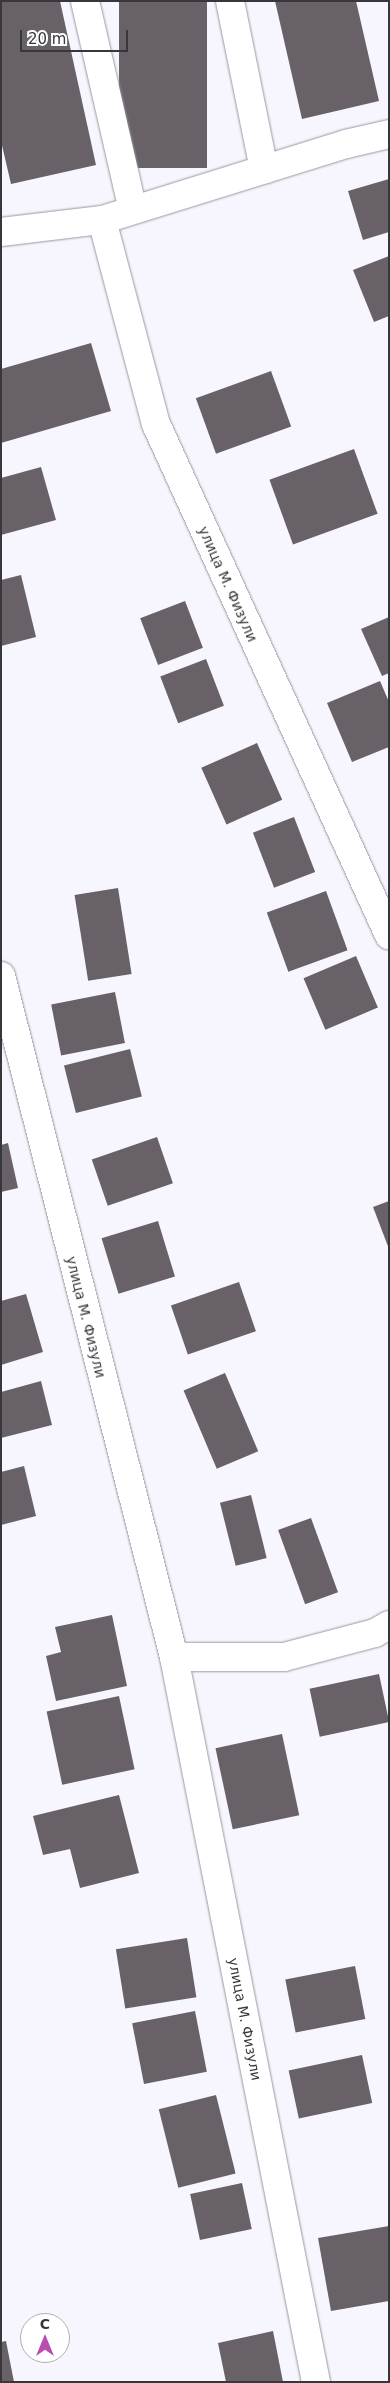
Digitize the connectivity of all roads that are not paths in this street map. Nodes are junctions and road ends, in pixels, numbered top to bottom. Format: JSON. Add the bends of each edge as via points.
{"nodes":[{"id":1,"x":85,"y":1,"type":"edge"},
{"id":2,"x":230,"y":1,"type":"edge"},
{"id":3,"x":389,"y":134,"type":"edge"},
{"id":4,"x":264,"y":170,"type":"junction"},
{"id":5,"x":133,"y":210,"type":"junction"},
{"id":6,"x":102,"y":220,"type":"junction"},
{"id":7,"x":1,"y":232,"type":"edge"},
{"id":8,"x":389,"y":935,"type":"edge"},
{"id":9,"x":1,"y":976,"type":"edge"},
{"id":10,"x":389,"y":1625,"type":"edge"},
{"id":11,"x":174,"y":1657,"type":"junction"},
{"id":12,"x":316,"y":2382,"type":"edge"}],
"edges":[{"from":1,"to":5,"type":"street"},
{"from":2,"to":4,"type":"street"},
{"from":3,"to":4,"type":"street"},
{"from":4,"to":5,"type":"street"},
{"from":5,"to":6,"type":"street"},
{"from":6,"to":7,"type":"street"},
{"from":6,"to":8,"type":"street","name":"улица М. Физули","via":[[156,424]]},
{"from":9,"to":11,"type":"street","name":"улица М. Физули"},
{"from":10,"to":11,"type":"street","via":[[374,1633],[284,1657]]},
{"from":11,"to":12,"type":"street","name":"улица М. Физули"}]}
